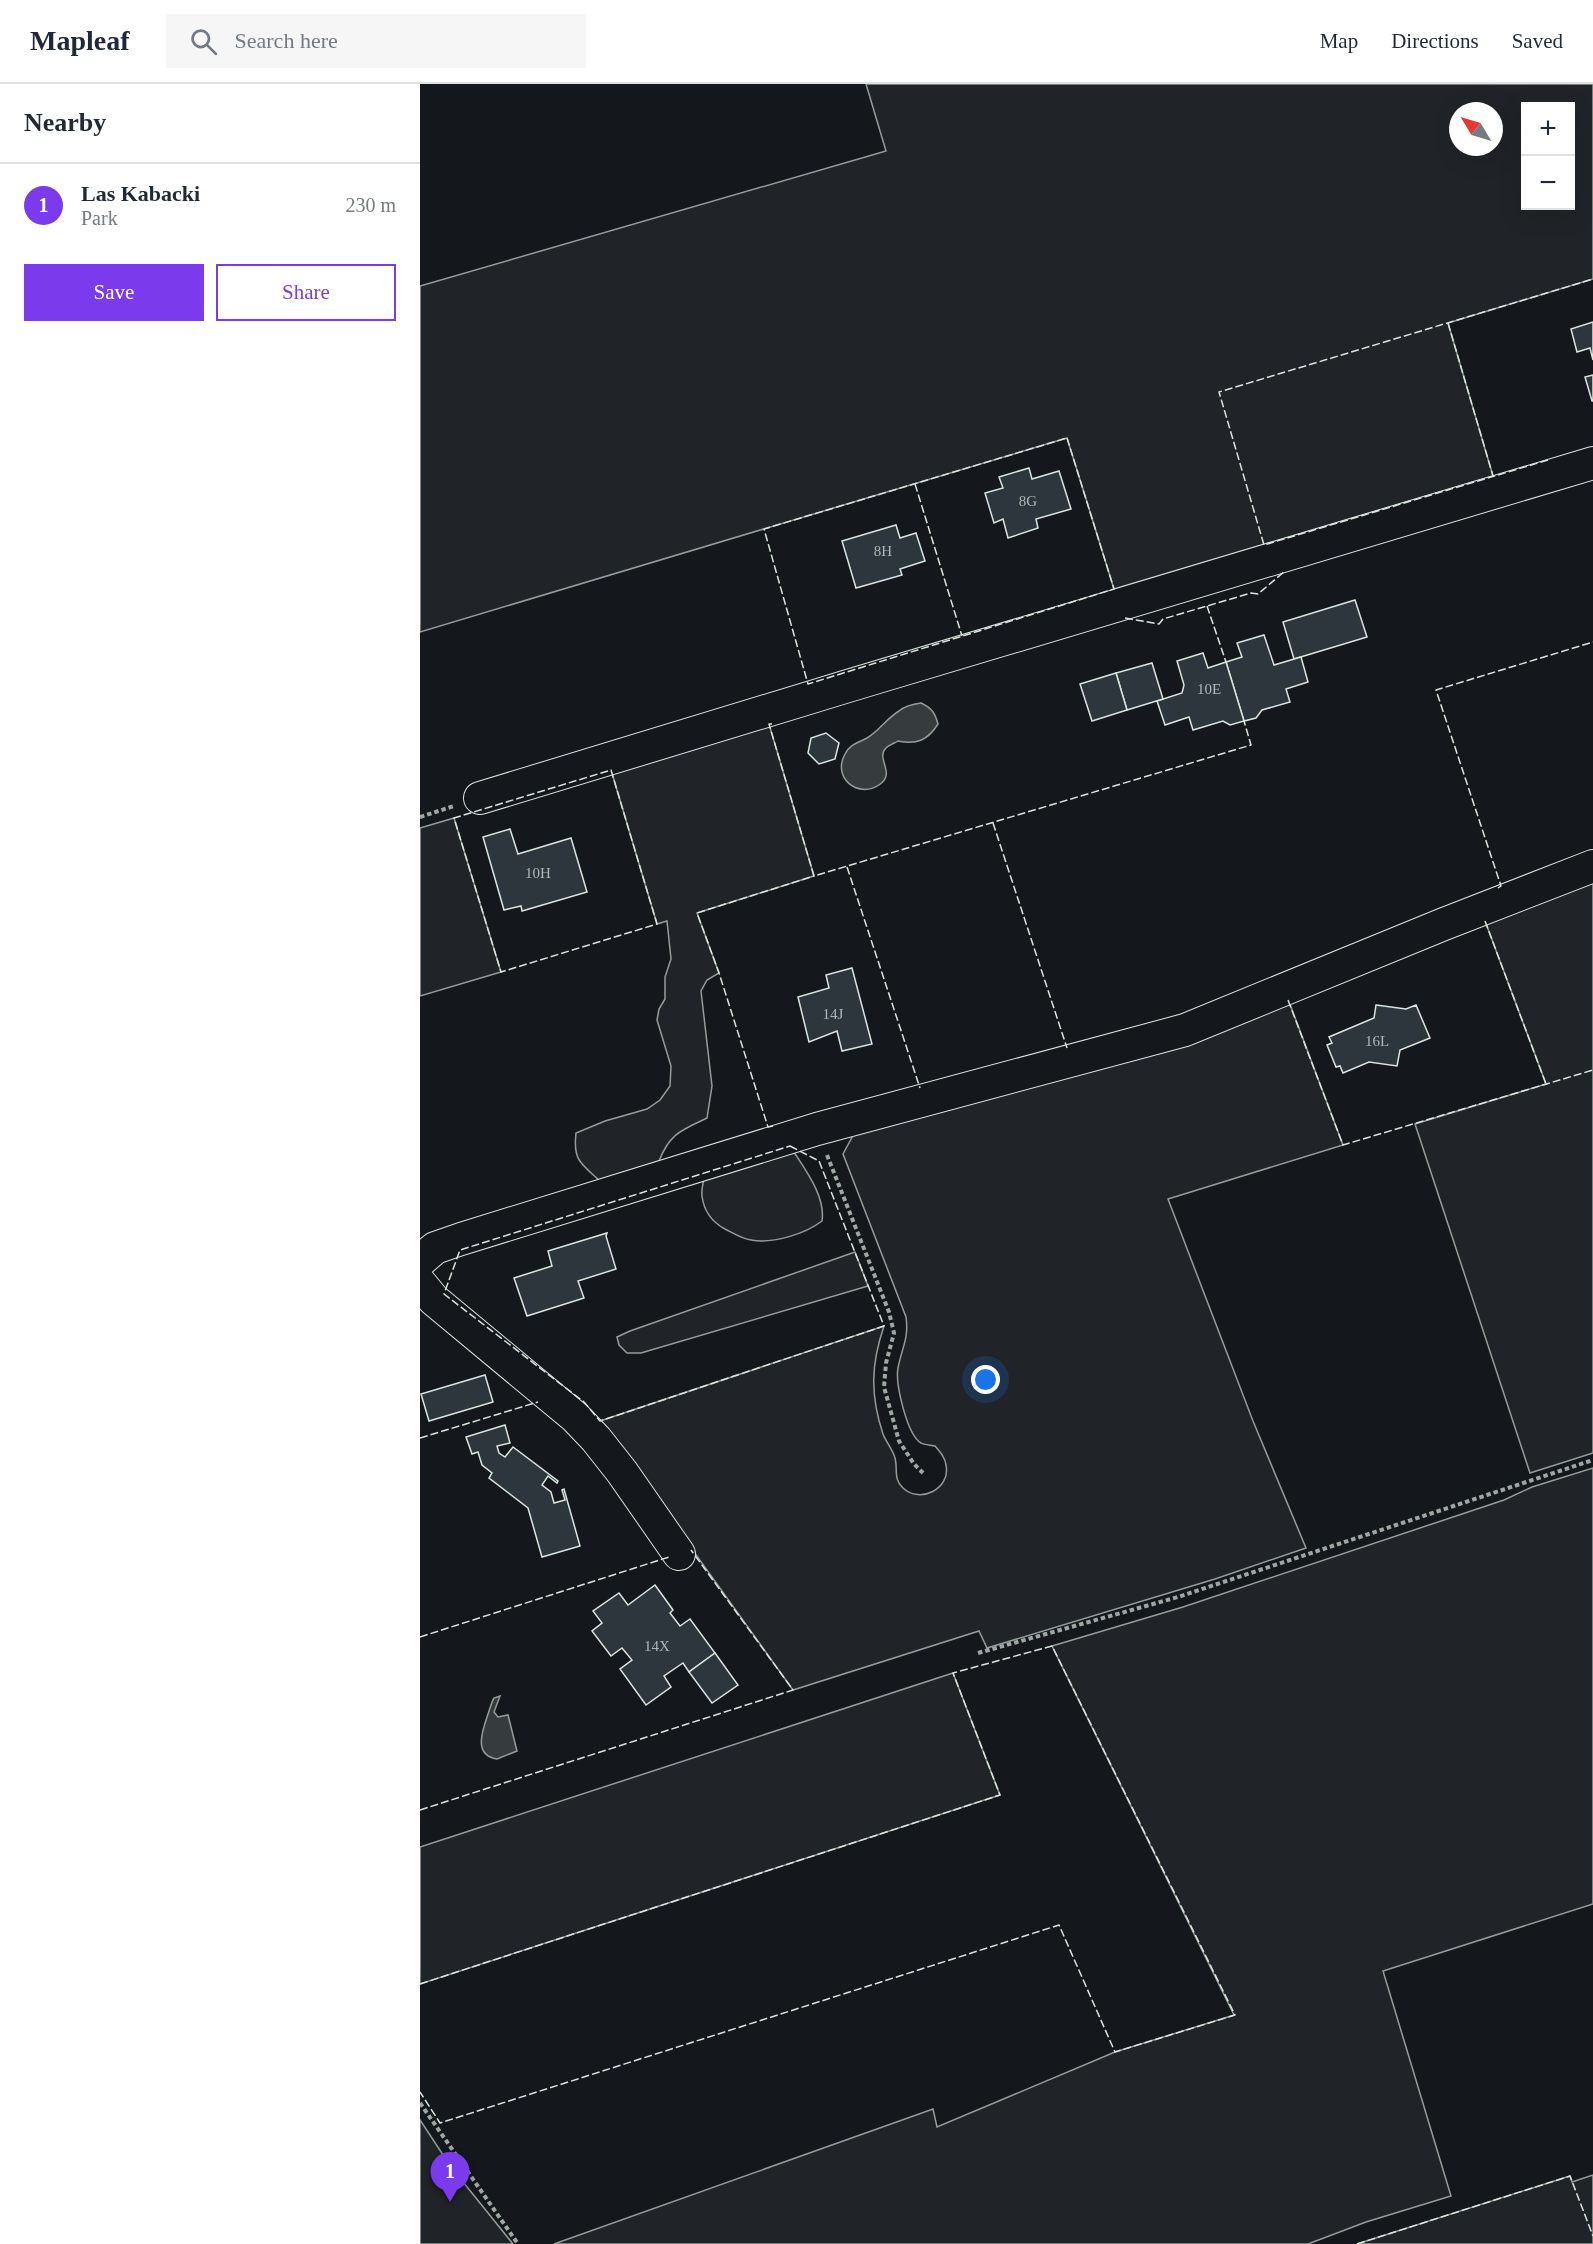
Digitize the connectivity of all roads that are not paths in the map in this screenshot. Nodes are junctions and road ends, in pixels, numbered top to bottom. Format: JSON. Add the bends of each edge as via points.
{"nodes":[{"id":1,"x":1593,"y":463,"type":"edge"},
{"id":2,"x":480,"y":798,"type":"dead end"},
{"id":3,"x":1593,"y":866,"type":"edge"},
{"id":4,"x":420,"y":1261,"type":"edge"},
{"id":5,"x":420,"y":1283,"type":"edge"},
{"id":6,"x":679,"y":1554,"type":"dead end"}],
"edges":[{"from":1,"to":2,"type":"lane"},
{"from":3,"to":4,"type":"lane","via":[[1185,1030],[817,1129],[461,1239],[435,1248]]},
{"from":5,"to":6,"type":"lane","via":[[434,1300],[575,1417],[622,1472]]}]}
